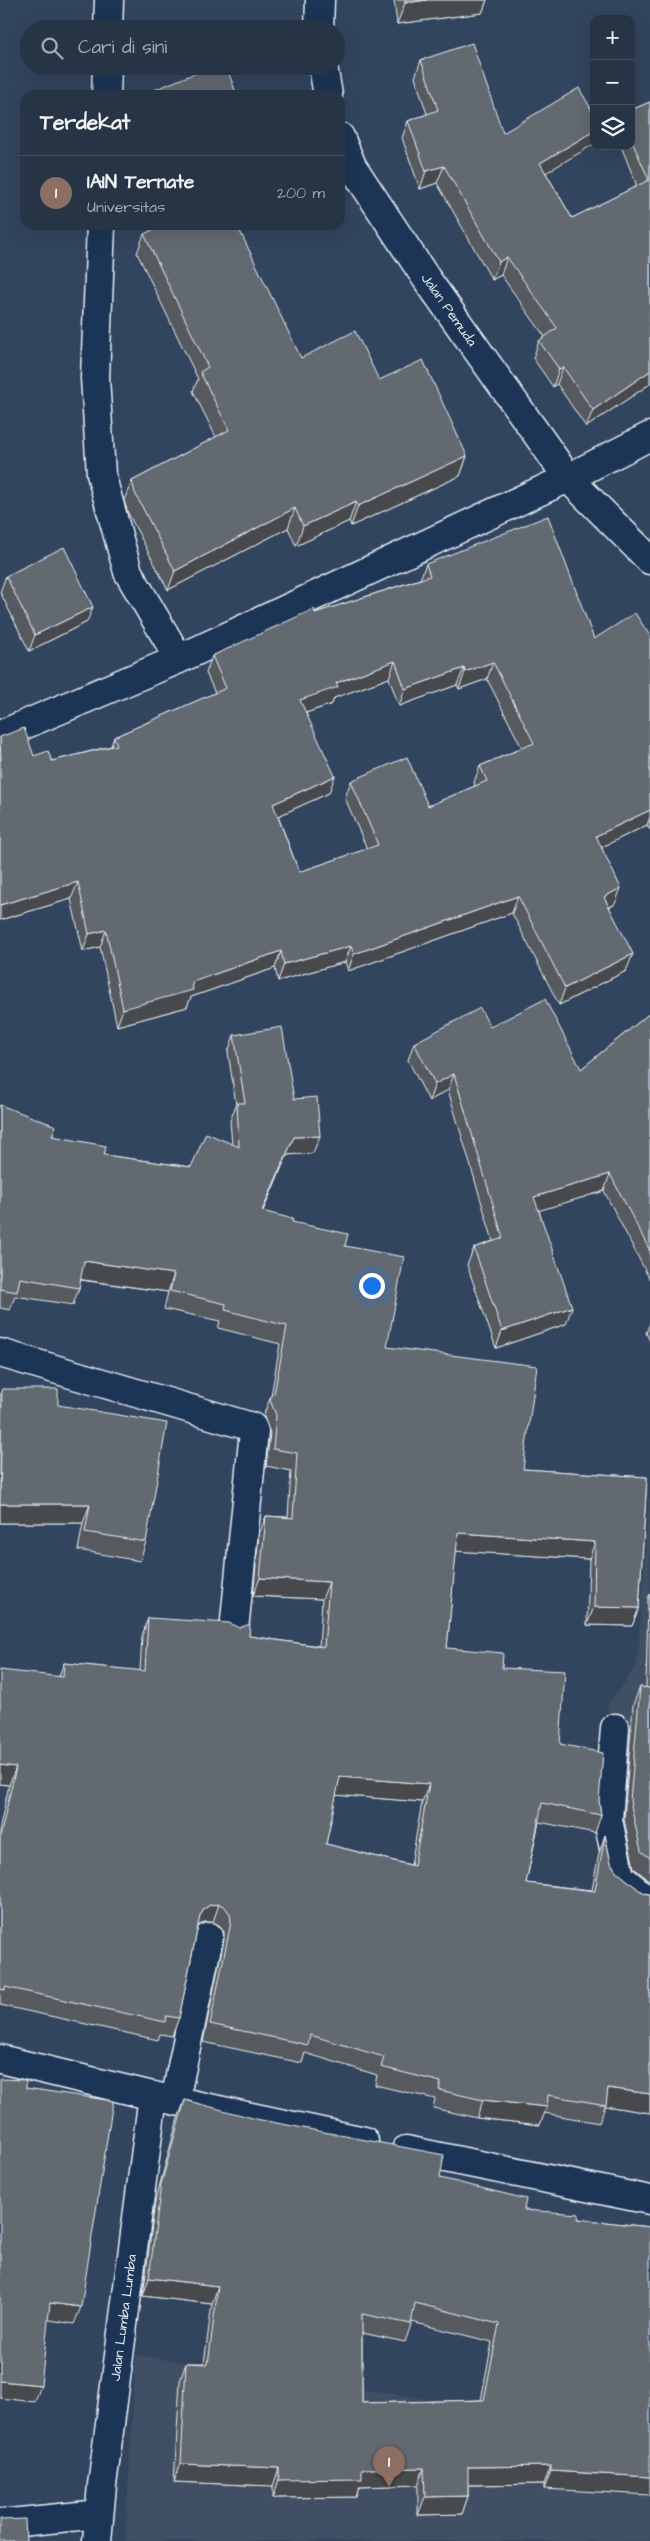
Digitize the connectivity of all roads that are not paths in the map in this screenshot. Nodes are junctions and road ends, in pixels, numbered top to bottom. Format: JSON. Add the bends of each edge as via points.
{"nodes":[{"id":1,"x":109,"y":0,"type":"edge"},
{"id":2,"x":320,"y":0,"type":"edge"},
{"id":3,"x":108,"y":20,"type":"edge"},
{"id":4,"x":319,"y":20,"type":"edge"},
{"id":5,"x":107,"y":75,"type":"edge"},
{"id":6,"x":325,"y":75,"type":"edge"},
{"id":7,"x":106,"y":90,"type":"edge"},
{"id":8,"x":327,"y":90,"type":"edge"},
{"id":9,"x":345,"y":149,"type":"edge"},
{"id":10,"x":101,"y":230,"type":"edge"},
{"id":11,"x":650,"y":436,"type":"edge"},
{"id":12,"x":568,"y":478,"type":"junction"},
{"id":13,"x":650,"y":560,"type":"edge"},
{"id":14,"x":179,"y":659,"type":"junction"},
{"id":15,"x":0,"y":735,"type":"edge"},
{"id":16,"x":0,"y":1353,"type":"edge"},
{"id":17,"x":234,"y":1630,"type":"edge"},
{"id":18,"x":615,"y":1728,"type":"dead end"},
{"id":19,"x":650,"y":1897,"type":"edge"},
{"id":20,"x":209,"y":1937,"type":"dead end"},
{"id":21,"x":0,"y":2059,"type":"edge"},
{"id":22,"x":164,"y":2098,"type":"junction"},
{"id":23,"x":650,"y":2200,"type":"edge"},
{"id":24,"x":99,"y":2514,"type":"junction"},
{"id":25,"x":0,"y":2524,"type":"edge"},
{"id":26,"x":97,"y":2541,"type":"edge"}],
"edges":[{"from":1,"to":3,"type":"main road"},
{"from":2,"to":4,"type":"main road"},
{"from":5,"to":7,"type":"main road"},
{"from":6,"to":8,"type":"main road"},
{"from":9,"to":12,"type":"main road","name":"Jalan Pemuda","via":[[352,166],[421,270]]},
{"from":10,"to":14,"type":"main road","via":[[95,378],[101,474],[128,572]]},
{"from":11,"to":12,"type":"main road"},
{"from":12,"to":13,"type":"main road","name":"Jalan Pemuda"},
{"from":12,"to":14,"type":"main road"},
{"from":14,"to":15,"type":"main road"},
{"from":16,"to":17,"type":"main road","via":[[252,1426]]},
{"from":18,"to":19,"type":"main road","via":[[608,1820],[620,1877],[643,1896]]},
{"from":20,"to":22,"type":"main road","name":"Jalan Lumba Lumba"},
{"from":21,"to":22,"type":"main road"},
{"from":22,"to":23,"type":"main road"},
{"from":22,"to":24,"type":"main road","name":"Jalan Lumba Lumba"},
{"from":24,"to":25,"type":"main road"},
{"from":24,"to":26,"type":"main road","name":"Jalan Lumba Lumba"}]}
